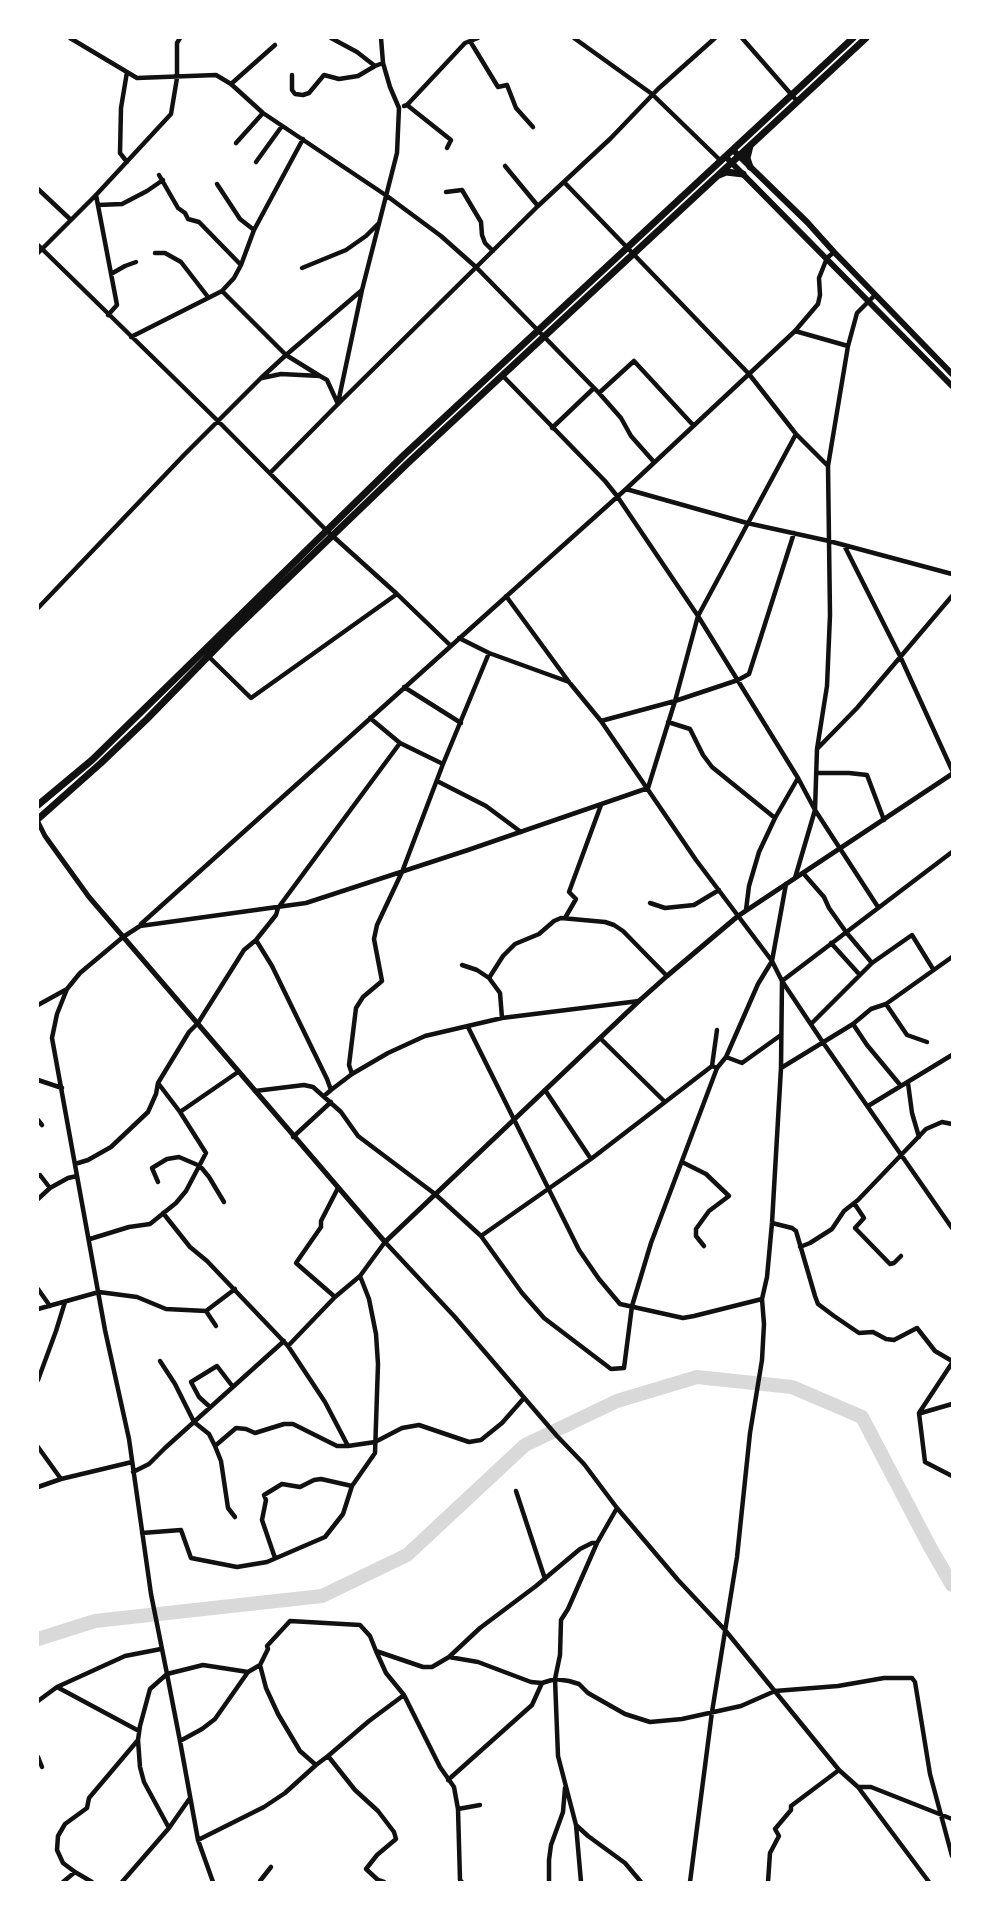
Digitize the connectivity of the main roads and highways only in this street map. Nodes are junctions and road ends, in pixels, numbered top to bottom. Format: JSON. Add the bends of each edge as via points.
{"nodes":[{"id":1,"x":854,"y":38,"type":"edge"},
{"id":2,"x":863,"y":38,"type":"edge"},
{"id":3,"x":794,"y":98,"type":"junction"},
{"id":4,"x":751,"y":143,"type":"junction"},
{"id":5,"x":736,"y":153,"type":"junction"},
{"id":6,"x":726,"y":160,"type":"junction"},
{"id":7,"x":750,"y":167,"type":"junction"},
{"id":8,"x":743,"y":174,"type":"junction"},
{"id":9,"x":714,"y":177,"type":"junction"},
{"id":10,"x":631,"y":251,"type":"junction"},
{"id":11,"x":500,"y":372,"type":"junction"},
{"id":12,"x":952,"y":374,"type":"edge"},
{"id":13,"x":952,"y":384,"type":"edge"},
{"id":14,"x":405,"y":454,"type":"junction"},
{"id":15,"x":410,"y":461,"type":"junction"},
{"id":16,"x":329,"y":532,"type":"junction"},
{"id":17,"x":206,"y":653,"type":"junction"},
{"id":18,"x":141,"y":713,"type":"junction"},
{"id":19,"x":147,"y":719,"type":"junction"},
{"id":20,"x":38,"y":805,"type":"edge"},
{"id":21,"x":38,"y":820,"type":"edge"}],
"edges":[{"from":1,"to":3,"type":"highway"},
{"from":2,"to":3,"type":"highway"},
{"from":3,"to":4,"type":"highway"},
{"from":3,"to":5,"type":"highway"},
{"from":4,"to":5,"type":"highway"},
{"from":4,"to":7,"type":"highway","via":[[747,153]]},
{"from":5,"to":6,"type":"highway"},
{"from":5,"to":7,"type":"main road"},
{"from":6,"to":8,"type":"main road"},
{"from":6,"to":9,"type":"highway"},
{"from":6,"to":10,"type":"highway"},
{"from":7,"to":12,"type":"main road"},
{"from":8,"to":9,"type":"highway","via":[[726,172]]},
{"from":8,"to":13,"type":"main road"},
{"from":9,"to":10,"type":"highway"},
{"from":10,"to":11,"type":"highway"},
{"from":11,"to":14,"type":"highway"},
{"from":11,"to":15,"type":"highway"},
{"from":14,"to":15,"type":"highway"},
{"from":14,"to":16,"type":"highway"},
{"from":15,"to":16,"type":"highway"},
{"from":16,"to":17,"type":"highway"},
{"from":17,"to":18,"type":"highway"},
{"from":17,"to":19,"type":"highway"},
{"from":18,"to":19,"type":"highway"},
{"from":18,"to":20,"type":"highway"},
{"from":19,"to":21,"type":"highway"}]}
